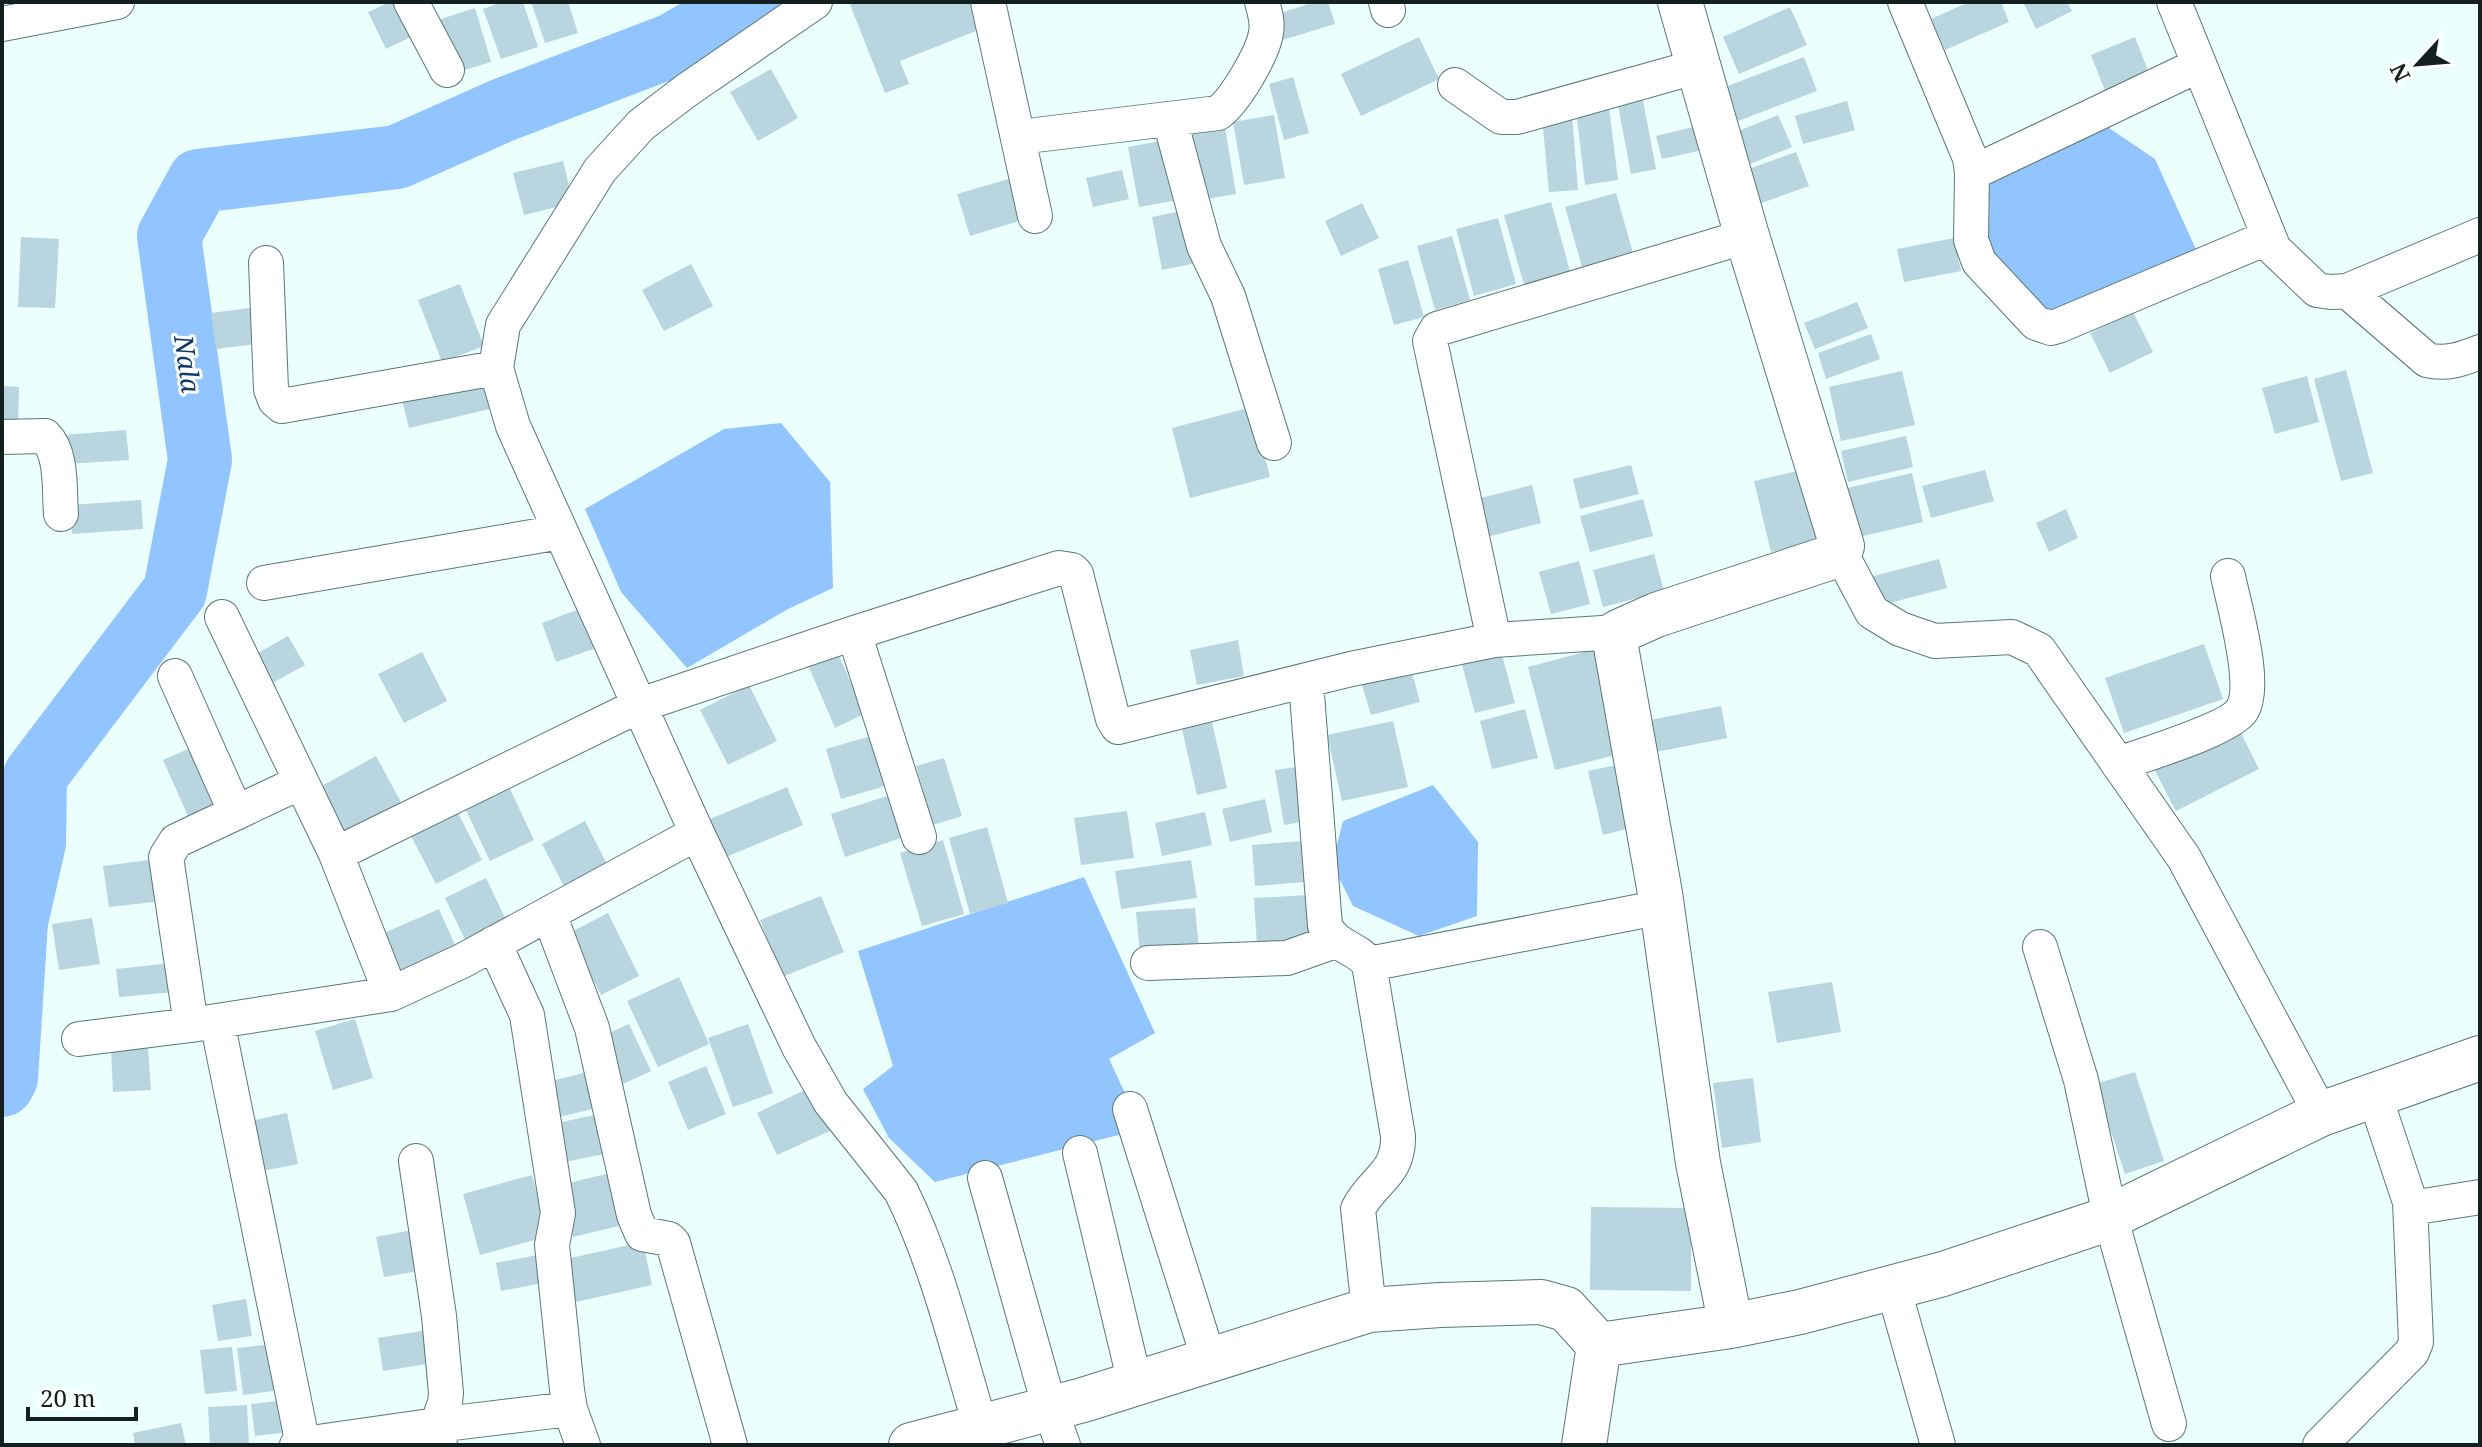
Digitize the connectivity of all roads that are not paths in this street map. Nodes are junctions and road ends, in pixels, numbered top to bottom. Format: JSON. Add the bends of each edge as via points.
{"nodes":[{"id":1,"x":117,"y":2,"type":"edge"},
{"id":2,"x":411,"y":2,"type":"edge"},
{"id":3,"x":988,"y":2,"type":"edge"},
{"id":4,"x":1262,"y":2,"type":"edge"},
{"id":5,"x":1680,"y":2,"type":"edge"},
{"id":6,"x":1905,"y":2,"type":"edge"},
{"id":7,"x":2174,"y":2,"type":"edge"},
{"id":8,"x":805,"y":6,"type":"edge"},
{"id":9,"x":67,"y":7,"type":"edge"},
{"id":10,"x":2,"y":24,"type":"edge"},
{"id":11,"x":2199,"y":65,"type":"junction"},
{"id":12,"x":1699,"y":66,"type":"junction"},
{"id":13,"x":447,"y":70,"type":"dead end"},
{"id":14,"x":1455,"y":85,"type":"dead end"},
{"id":15,"x":1170,"y":120,"type":"junction"},
{"id":16,"x":1019,"y":137,"type":"junction"},
{"id":17,"x":1972,"y":173,"type":"junction"},
{"id":18,"x":1035,"y":216,"type":"dead end"},
{"id":19,"x":2480,"y":235,"type":"edge"},
{"id":20,"x":1747,"y":236,"type":"junction"},
{"id":21,"x":2269,"y":237,"type":"junction"},
{"id":22,"x":266,"y":263,"type":"dead end"},
{"id":23,"x":2347,"y":291,"type":"junction"},
{"id":24,"x":2480,"y":352,"type":"edge"},
{"id":25,"x":496,"y":368,"type":"junction"},
{"id":26,"x":2,"y":437,"type":"edge"},
{"id":27,"x":1274,"y":443,"type":"dead end"},
{"id":28,"x":61,"y":514,"type":"dead end"},
{"id":29,"x":561,"y":532,"type":"junction"},
{"id":30,"x":1840,"y":552,"type":"junction"},
{"id":31,"x":2228,"y":576,"type":"dead end"},
{"id":32,"x":264,"y":583,"type":"dead end"},
{"id":33,"x":222,"y":617,"type":"dead end"},
{"id":34,"x":1618,"y":632,"type":"junction"},
{"id":35,"x":854,"y":633,"type":"junction"},
{"id":36,"x":1494,"y":640,"type":"junction"},
{"id":37,"x":175,"y":676,"type":"dead end"},
{"id":38,"x":1306,"y":682,"type":"junction"},
{"id":39,"x":640,"y":705,"type":"junction"},
{"id":40,"x":2118,"y":764,"type":"junction"},
{"id":41,"x":301,"y":782,"type":"junction"},
{"id":42,"x":236,"y":813,"type":"junction"},
{"id":43,"x":697,"y":833,"type":"junction"},
{"id":44,"x":919,"y":837,"type":"dead end"},
{"id":45,"x":336,"y":854,"type":"junction"},
{"id":46,"x":1662,"y":907,"type":"junction"},
{"id":47,"x":549,"y":914,"type":"junction"},
{"id":48,"x":1335,"y":941,"type":"junction"},
{"id":49,"x":494,"y":943,"type":"junction"},
{"id":50,"x":2040,"y":947,"type":"dead end"},
{"id":51,"x":1148,"y":963,"type":"dead end"},
{"id":52,"x":1369,"y":964,"type":"junction"},
{"id":53,"x":391,"y":994,"type":"junction"},
{"id":54,"x":204,"y":1023,"type":"junction"},
{"id":55,"x":79,"y":1039,"type":"dead end"},
{"id":56,"x":2480,"y":1058,"type":"edge"},
{"id":57,"x":2374,"y":1094,"type":"junction"},
{"id":58,"x":1130,"y":1109,"type":"dead end"},
{"id":59,"x":2321,"y":1114,"type":"junction"},
{"id":60,"x":1080,"y":1153,"type":"dead end"},
{"id":61,"x":416,"y":1161,"type":"dead end"},
{"id":62,"x":985,"y":1178,"type":"dead end"},
{"id":63,"x":2480,"y":1197,"type":"edge"},
{"id":64,"x":2411,"y":1208,"type":"junction"},
{"id":65,"x":2110,"y":1216,"type":"junction"},
{"id":66,"x":1893,"y":1287,"type":"junction"},
{"id":67,"x":1369,"y":1310,"type":"junction"},
{"id":68,"x":1731,"y":1326,"type":"junction"},
{"id":69,"x":1599,"y":1345,"type":"junction"},
{"id":70,"x":1209,"y":1360,"type":"junction"},
{"id":71,"x":1135,"y":1383,"type":"junction"},
{"id":72,"x":570,"y":1409,"type":"junction"},
{"id":73,"x":2169,"y":1424,"type":"dead end"},
{"id":74,"x":1057,"y":1427,"type":"edge"},
{"id":75,"x":981,"y":1428,"type":"junction"},
{"id":76,"x":438,"y":1435,"type":"edge"},
{"id":77,"x":301,"y":1445,"type":"edge"},
{"id":78,"x":583,"y":1445,"type":"edge"},
{"id":79,"x":730,"y":1445,"type":"edge"},
{"id":80,"x":911,"y":1445,"type":"edge"},
{"id":81,"x":1584,"y":1445,"type":"edge"},
{"id":82,"x":1938,"y":1445,"type":"edge"},
{"id":83,"x":2320,"y":1445,"type":"edge"}],
"edges":[{"from":1,"to":9,"type":"street"},
{"from":2,"to":13,"type":"street"},
{"from":3,"to":16,"type":"street"},
{"from":4,"to":15,"type":"street","via":[[1264,45],[1230,101],[1218,113]]},
{"from":5,"to":12,"type":"street"},
{"from":6,"to":17,"type":"street"},
{"from":7,"to":11,"type":"street"},
{"from":8,"to":25,"type":"street","via":[[641,125],[600,170],[503,325]]},
{"from":9,"to":10,"type":"street"},
{"from":11,"to":17,"type":"street"},
{"from":11,"to":21,"type":"street"},
{"from":12,"to":14,"type":"street","via":[[1517,117],[1501,117]]},
{"from":12,"to":20,"type":"street"},
{"from":15,"to":16,"type":"street"},
{"from":15,"to":27,"type":"street","via":[[1199,230],[1228,296]]},
{"from":16,"to":18,"type":"street"},
{"from":17,"to":21,"type":"street","via":[[1975,252],[1987,272],[2044,327],[2058,326]]},
{"from":19,"to":23,"type":"street"},
{"from":20,"to":30,"type":"street"},
{"from":20,"to":36,"type":"street","via":[[1434,332],[1430,341]]},
{"from":21,"to":23,"type":"street","via":[[2279,256],[2317,290]]},
{"from":22,"to":25,"type":"street","via":[[271,389],[282,406]]},
{"from":23,"to":24,"type":"street","via":[[2427,360],[2447,362]]},
{"from":25,"to":29,"type":"street","via":[[513,426]]},
{"from":26,"to":28,"type":"street","via":[[45,436],[50,441]]},
{"from":29,"to":32,"type":"street"},
{"from":29,"to":39,"type":"street"},
{"from":30,"to":34,"type":"street"},
{"from":30,"to":40,"type":"street","via":[[1872,612],[1900,629],[1935,641],[2012,637],[2039,650]]},
{"from":31,"to":40,"type":"street","via":[[2247,668],[2244,708],[2227,723]]},
{"from":33,"to":41,"type":"street"},
{"from":34,"to":36,"type":"street"},
{"from":34,"to":46,"type":"street","via":[[1616,647]]},
{"from":35,"to":38,"type":"street","via":[[1066,568],[1076,574],[1118,727]]},
{"from":35,"to":39,"type":"street"},
{"from":35,"to":44,"type":"street"},
{"from":36,"to":38,"type":"street"},
{"from":37,"to":42,"type":"street"},
{"from":38,"to":48,"type":"street","via":[[1323,910]]},
{"from":39,"to":43,"type":"street"},
{"from":39,"to":45,"type":"street"},
{"from":40,"to":59,"type":"street","via":[[2184,858]]},
{"from":41,"to":42,"type":"street"},
{"from":41,"to":45,"type":"street"},
{"from":42,"to":54,"type":"street","via":[[176,841],[166,857]]},
{"from":43,"to":47,"type":"street"},
{"from":43,"to":75,"type":"street","via":[[814,1076],[908,1205]]},
{"from":45,"to":53,"type":"street"},
{"from":46,"to":52,"type":"street"},
{"from":46,"to":68,"type":"street","via":[[1698,1163]]},
{"from":47,"to":49,"type":"street"},
{"from":47,"to":79,"type":"street","via":[[592,1028],[634,1215],[642,1234],[673,1243]]},
{"from":48,"to":51,"type":"street","via":[[1287,958]]},
{"from":48,"to":52,"type":"street"},
{"from":49,"to":53,"type":"street"},
{"from":49,"to":72,"type":"street","via":[[527,1015],[558,1213],[552,1245]]},
{"from":50,"to":65,"type":"street","via":[[2081,1080]]},
{"from":52,"to":67,"type":"street","via":[[1398,1150],[1394,1164],[1358,1209]]},
{"from":53,"to":54,"type":"street"},
{"from":54,"to":55,"type":"street"},
{"from":54,"to":77,"type":"street"},
{"from":56,"to":57,"type":"street"},
{"from":57,"to":59,"type":"street"},
{"from":57,"to":64,"type":"street"},
{"from":58,"to":70,"type":"street"},
{"from":59,"to":65,"type":"street"},
{"from":60,"to":71,"type":"street"},
{"from":61,"to":76,"type":"street","via":[[446,1393]]},
{"from":62,"to":74,"type":"street"},
{"from":63,"to":64,"type":"street"},
{"from":64,"to":83,"type":"street","via":[[2414,1347]]},
{"from":65,"to":66,"type":"street"},
{"from":65,"to":73,"type":"street"},
{"from":66,"to":68,"type":"street"},
{"from":66,"to":82,"type":"street"},
{"from":67,"to":69,"type":"street","via":[[1541,1302],[1566,1309]]},
{"from":67,"to":70,"type":"street"},
{"from":68,"to":69,"type":"street"},
{"from":69,"to":81,"type":"street"},
{"from":70,"to":71,"type":"street"},
{"from":71,"to":74,"type":"street"},
{"from":72,"to":76,"type":"street"},
{"from":72,"to":78,"type":"street"},
{"from":74,"to":75,"type":"street"},
{"from":75,"to":80,"type":"street"},
{"from":76,"to":77,"type":"street"}]}
